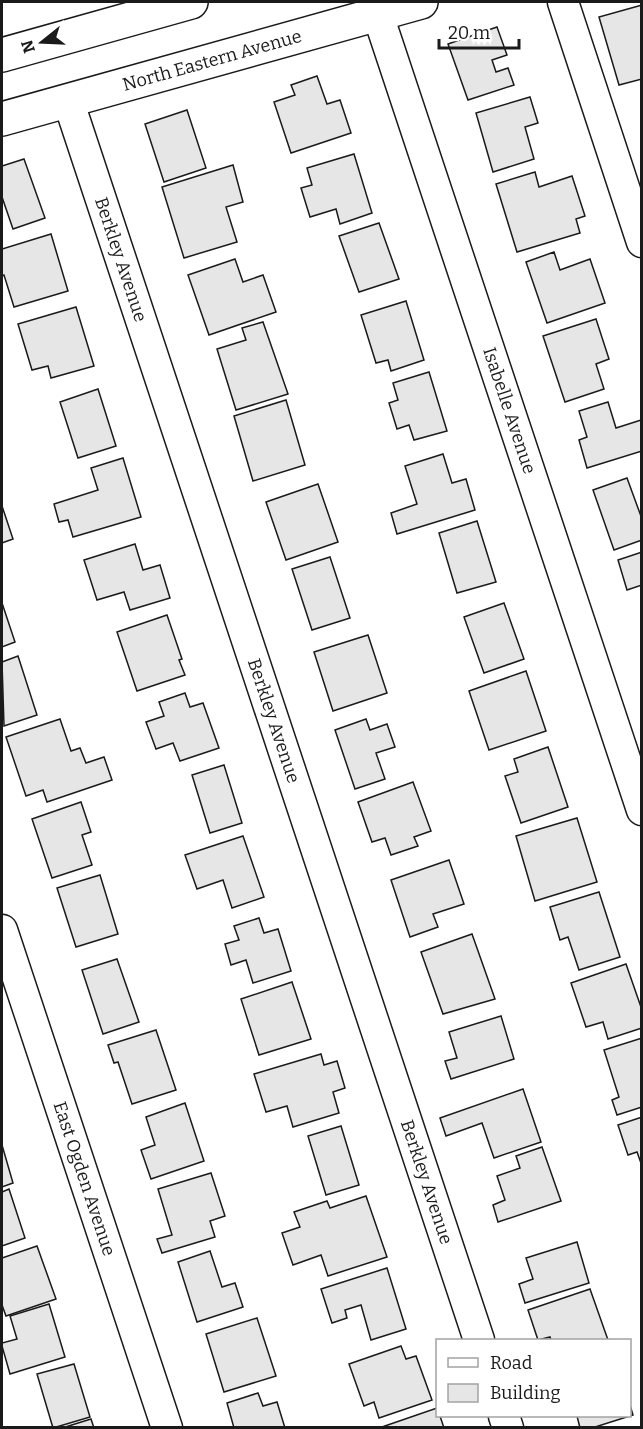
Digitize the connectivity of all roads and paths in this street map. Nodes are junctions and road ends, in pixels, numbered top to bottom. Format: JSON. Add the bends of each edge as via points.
{"nodes":[{"id":1,"x":191,"y":2,"type":"edge"},
{"id":2,"x":421,"y":2,"type":"edge"},
{"id":3,"x":563,"y":2,"type":"edge"},
{"id":4,"x":377,"y":12,"type":"junction"},
{"id":5,"x":2,"y":56,"type":"edge"},
{"id":6,"x":68,"y":100,"type":"junction"},
{"id":7,"x":2,"y":119,"type":"edge"},
{"id":8,"x":642,"y":242,"type":"edge"},
{"id":9,"x":642,"y":810,"type":"edge"},
{"id":10,"x":3,"y":939,"type":"edge"},
{"id":11,"x":478,"y":1339,"type":"edge"},
{"id":12,"x":167,"y":1428,"type":"edge"}],
"edges":[{"from":1,"to":5,"type":"main road"},
{"from":2,"to":4,"type":"main road","name":"North Eastern Avenue"},
{"from":3,"to":8,"type":"street"},
{"from":4,"to":6,"type":"main road","name":"North Eastern Avenue"},
{"from":4,"to":9,"type":"street","name":"Isabelle Avenue"},
{"from":6,"to":7,"type":"main road","name":"North Eastern Avenue"},
{"from":6,"to":11,"type":"street","name":"Berkley Avenue"},
{"from":10,"to":12,"type":"street","name":"East Ogden Avenue"}]}
